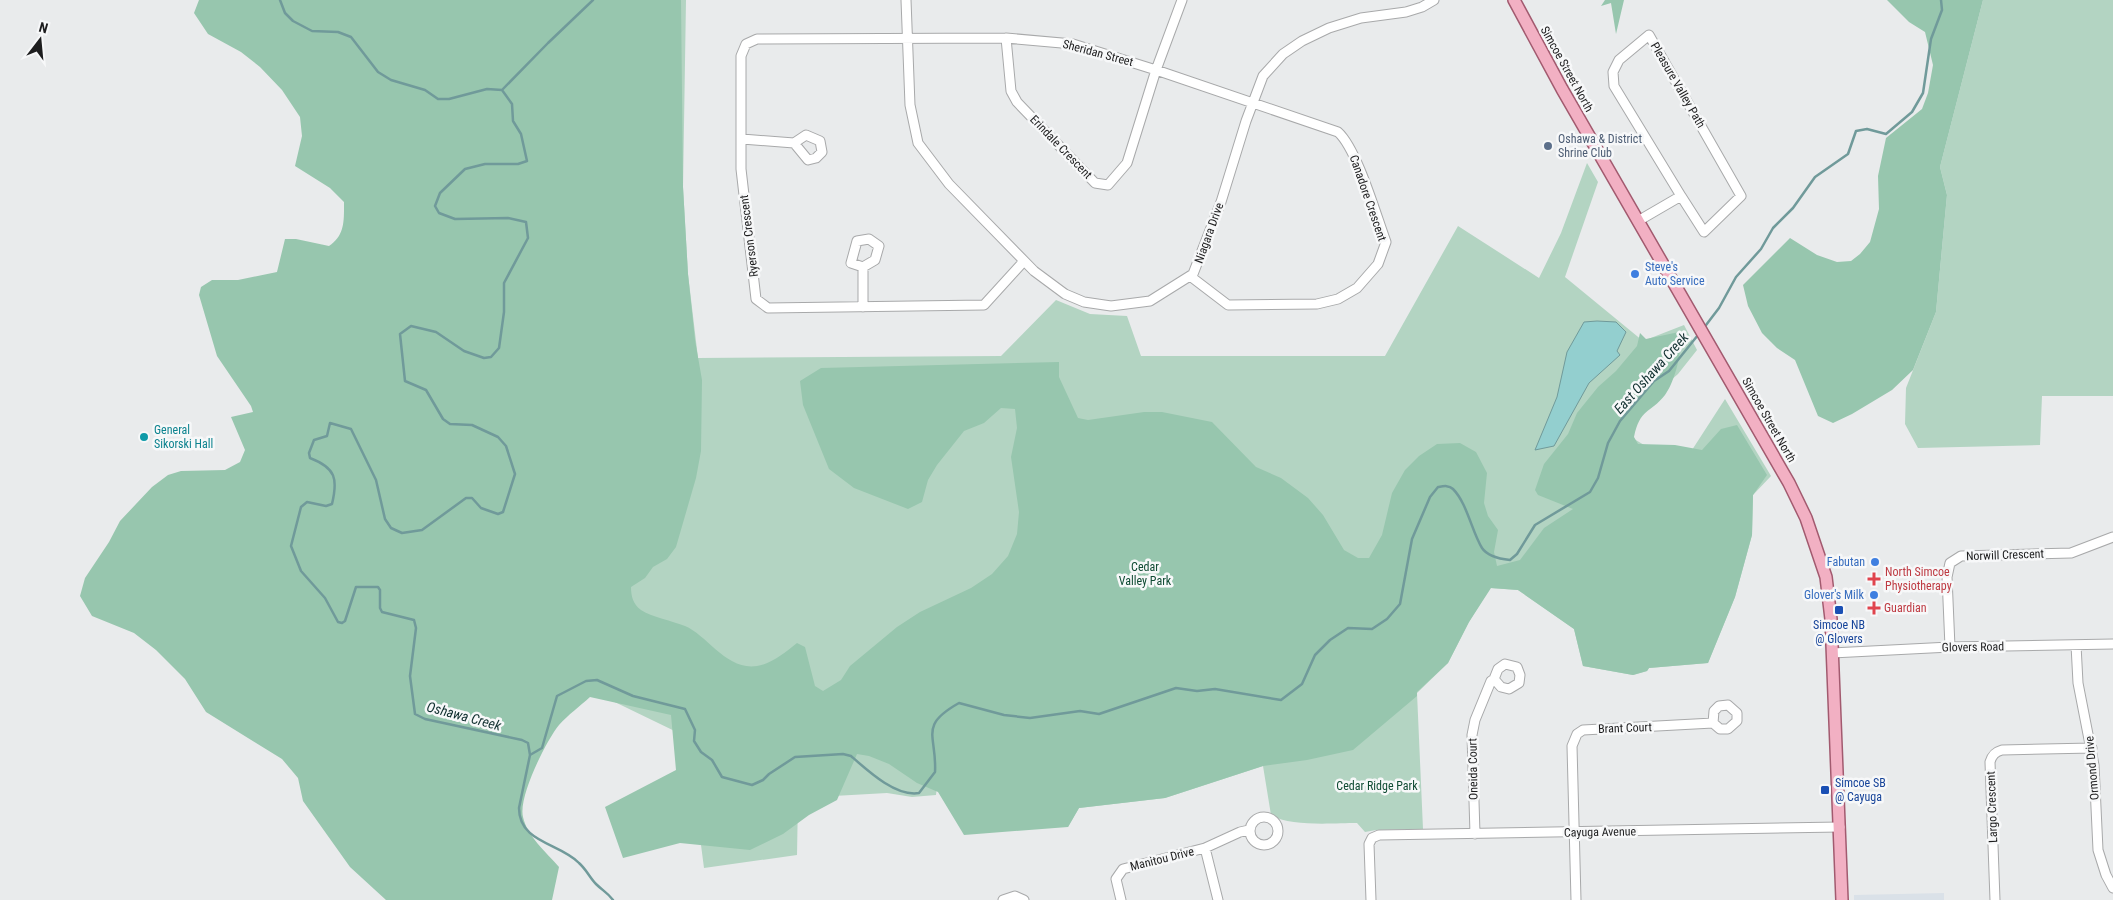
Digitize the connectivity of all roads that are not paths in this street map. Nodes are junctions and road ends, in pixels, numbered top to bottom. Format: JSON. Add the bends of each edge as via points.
{"nodes":[{"id":1,"x":906,"y":0,"type":"edge"},
{"id":2,"x":1182,"y":0,"type":"edge"},
{"id":3,"x":1434,"y":0,"type":"edge"},
{"id":4,"x":1512,"y":1,"type":"edge"},
{"id":5,"x":1006,"y":38,"type":"junction"},
{"id":6,"x":906,"y":39,"type":"junction"},
{"id":7,"x":1156,"y":70,"type":"junction"},
{"id":8,"x":1253,"y":102,"type":"junction"},
{"id":9,"x":742,"y":139,"type":"junction"},
{"id":10,"x":794,"y":143,"type":"dead end"},
{"id":11,"x":1681,"y":196,"type":"junction"},
{"id":12,"x":1638,"y":221,"type":"junction"},
{"id":13,"x":1024,"y":261,"type":"junction"},
{"id":14,"x":863,"y":267,"type":"dead end"},
{"id":15,"x":1190,"y":276,"type":"junction"},
{"id":16,"x":863,"y":307,"type":"junction"},
{"id":17,"x":2113,"y":537,"type":"edge"},
{"id":18,"x":2113,"y":644,"type":"edge"},
{"id":19,"x":2076,"y":645,"type":"junction"},
{"id":20,"x":1950,"y":647,"type":"junction"},
{"id":21,"x":1832,"y":653,"type":"junction"},
{"id":22,"x":1494,"y":679,"type":"dead end"},
{"id":23,"x":1713,"y":724,"type":"dead end"},
{"id":24,"x":2092,"y":748,"type":"junction"},
{"id":25,"x":1840,"y":827,"type":"junction"},
{"id":26,"x":1249,"y":830,"type":"dead end"},
{"id":27,"x":1574,"y":832,"type":"junction"},
{"id":28,"x":1475,"y":834,"type":"junction"},
{"id":29,"x":1205,"y":848,"type":"junction"},
{"id":30,"x":2113,"y":888,"type":"edge"},
{"id":31,"x":1003,"y":900,"type":"edge"},
{"id":32,"x":1024,"y":900,"type":"edge"},
{"id":33,"x":1121,"y":900,"type":"edge"},
{"id":34,"x":1218,"y":900,"type":"edge"},
{"id":35,"x":1371,"y":900,"type":"edge"},
{"id":36,"x":1576,"y":900,"type":"edge"},
{"id":37,"x":1842,"y":900,"type":"edge"},
{"id":38,"x":1995,"y":900,"type":"edge"}],
"edges":[{"from":1,"to":6,"type":"street","name":"Niagara Drive"},
{"from":2,"to":7,"type":"street"},
{"from":3,"to":8,"type":"street","name":"Niagara Drive","via":[[1406,12],[1361,18],[1302,41],[1283,54],[1263,76]]},
{"from":4,"to":12,"type":"main road","name":"Simcoe Street North"},
{"from":5,"to":6,"type":"street","name":"Sheridan Street"},
{"from":5,"to":7,"type":"street","name":"Sheridan Street","via":[[1073,44]]},
{"from":5,"to":7,"type":"street","name":"Erindale Crescent","via":[[1010,91],[1017,102],[1095,183],[1108,186],[1127,163]]},
{"from":6,"to":9,"type":"street","name":"Ryerson Crescent","via":[[757,39],[746,44],[741,56]]},
{"from":6,"to":13,"type":"street","name":"Niagara Drive","via":[[910,105],[918,143],[949,184]]},
{"from":7,"to":8,"type":"street","name":"Sheridan Street"},
{"from":8,"to":15,"type":"street","name":"Niagara Drive","via":[[1204,248]]},
{"from":8,"to":15,"type":"street","name":"Canadore Crescent","via":[[1338,132],[1343,137],[1352,151],[1386,242],[1378,264],[1357,288],[1338,299],[1317,304],[1228,305]]},
{"from":9,"to":10,"type":"street"},
{"from":9,"to":16,"type":"street","name":"Ryerson Crescent","via":[[741,169],[756,299],[768,308]]},
{"from":11,"to":11,"type":"street","name":"Pleasure Valley Path","via":[[1704,232],[1741,196],[1649,35],[1619,60],[1613,72],[1614,86]]},
{"from":11,"to":12,"type":"street"},
{"from":12,"to":21,"type":"main road","name":"Simcoe Street North","via":[[1806,518],[1826,577]]},
{"from":13,"to":15,"type":"street","name":"Niagara Drive","via":[[1062,292],[1097,305],[1124,306],[1150,301]]},
{"from":13,"to":16,"type":"street","name":"Ryerson Crescent","via":[[984,305]]},
{"from":14,"to":16,"type":"street"},
{"from":17,"to":20,"type":"street","name":"Norwill Crescent","via":[[2071,553],[1961,556],[1950,563],[1947,577]]},
{"from":18,"to":19,"type":"street","name":"Glovers Road"},
{"from":19,"to":20,"type":"street","name":"Glovers Road"},
{"from":19,"to":24,"type":"street","name":"Ormond Drive","via":[[2078,683]]},
{"from":20,"to":21,"type":"street","name":"Glovers Road"},
{"from":21,"to":25,"type":"main road","name":"Simcoe Street North"},
{"from":22,"to":28,"type":"street","name":"Oneida Court","via":[[1488,686],[1472,729]]},
{"from":23,"to":27,"type":"street","name":"Brant Court","via":[[1583,730],[1577,734],[1572,746]]},
{"from":24,"to":30,"type":"street","name":"Ormond Drive","via":[[2098,850]]},
{"from":24,"to":38,"type":"street","name":"Largo Crescent","via":[[2002,750],[1992,757]]},
{"from":25,"to":27,"type":"street","name":"Cayuga Avenue"},
{"from":25,"to":37,"type":"main road","name":"Simcoe Street North"},
{"from":26,"to":29,"type":"street","name":"Manitou Drive"},
{"from":27,"to":28,"type":"street","name":"Cayuga Avenue"},
{"from":27,"to":36,"type":"street"},
{"from":28,"to":35,"type":"street","name":"Cayuga Avenue","via":[[1379,835],[1372,838],[1369,848]]},
{"from":29,"to":33,"type":"street","name":"Manitou Drive","via":[[1123,869],[1116,879]]},
{"from":29,"to":34,"type":"street"},
{"from":31,"to":32,"type":"street","via":[[1015,896]]}]}
